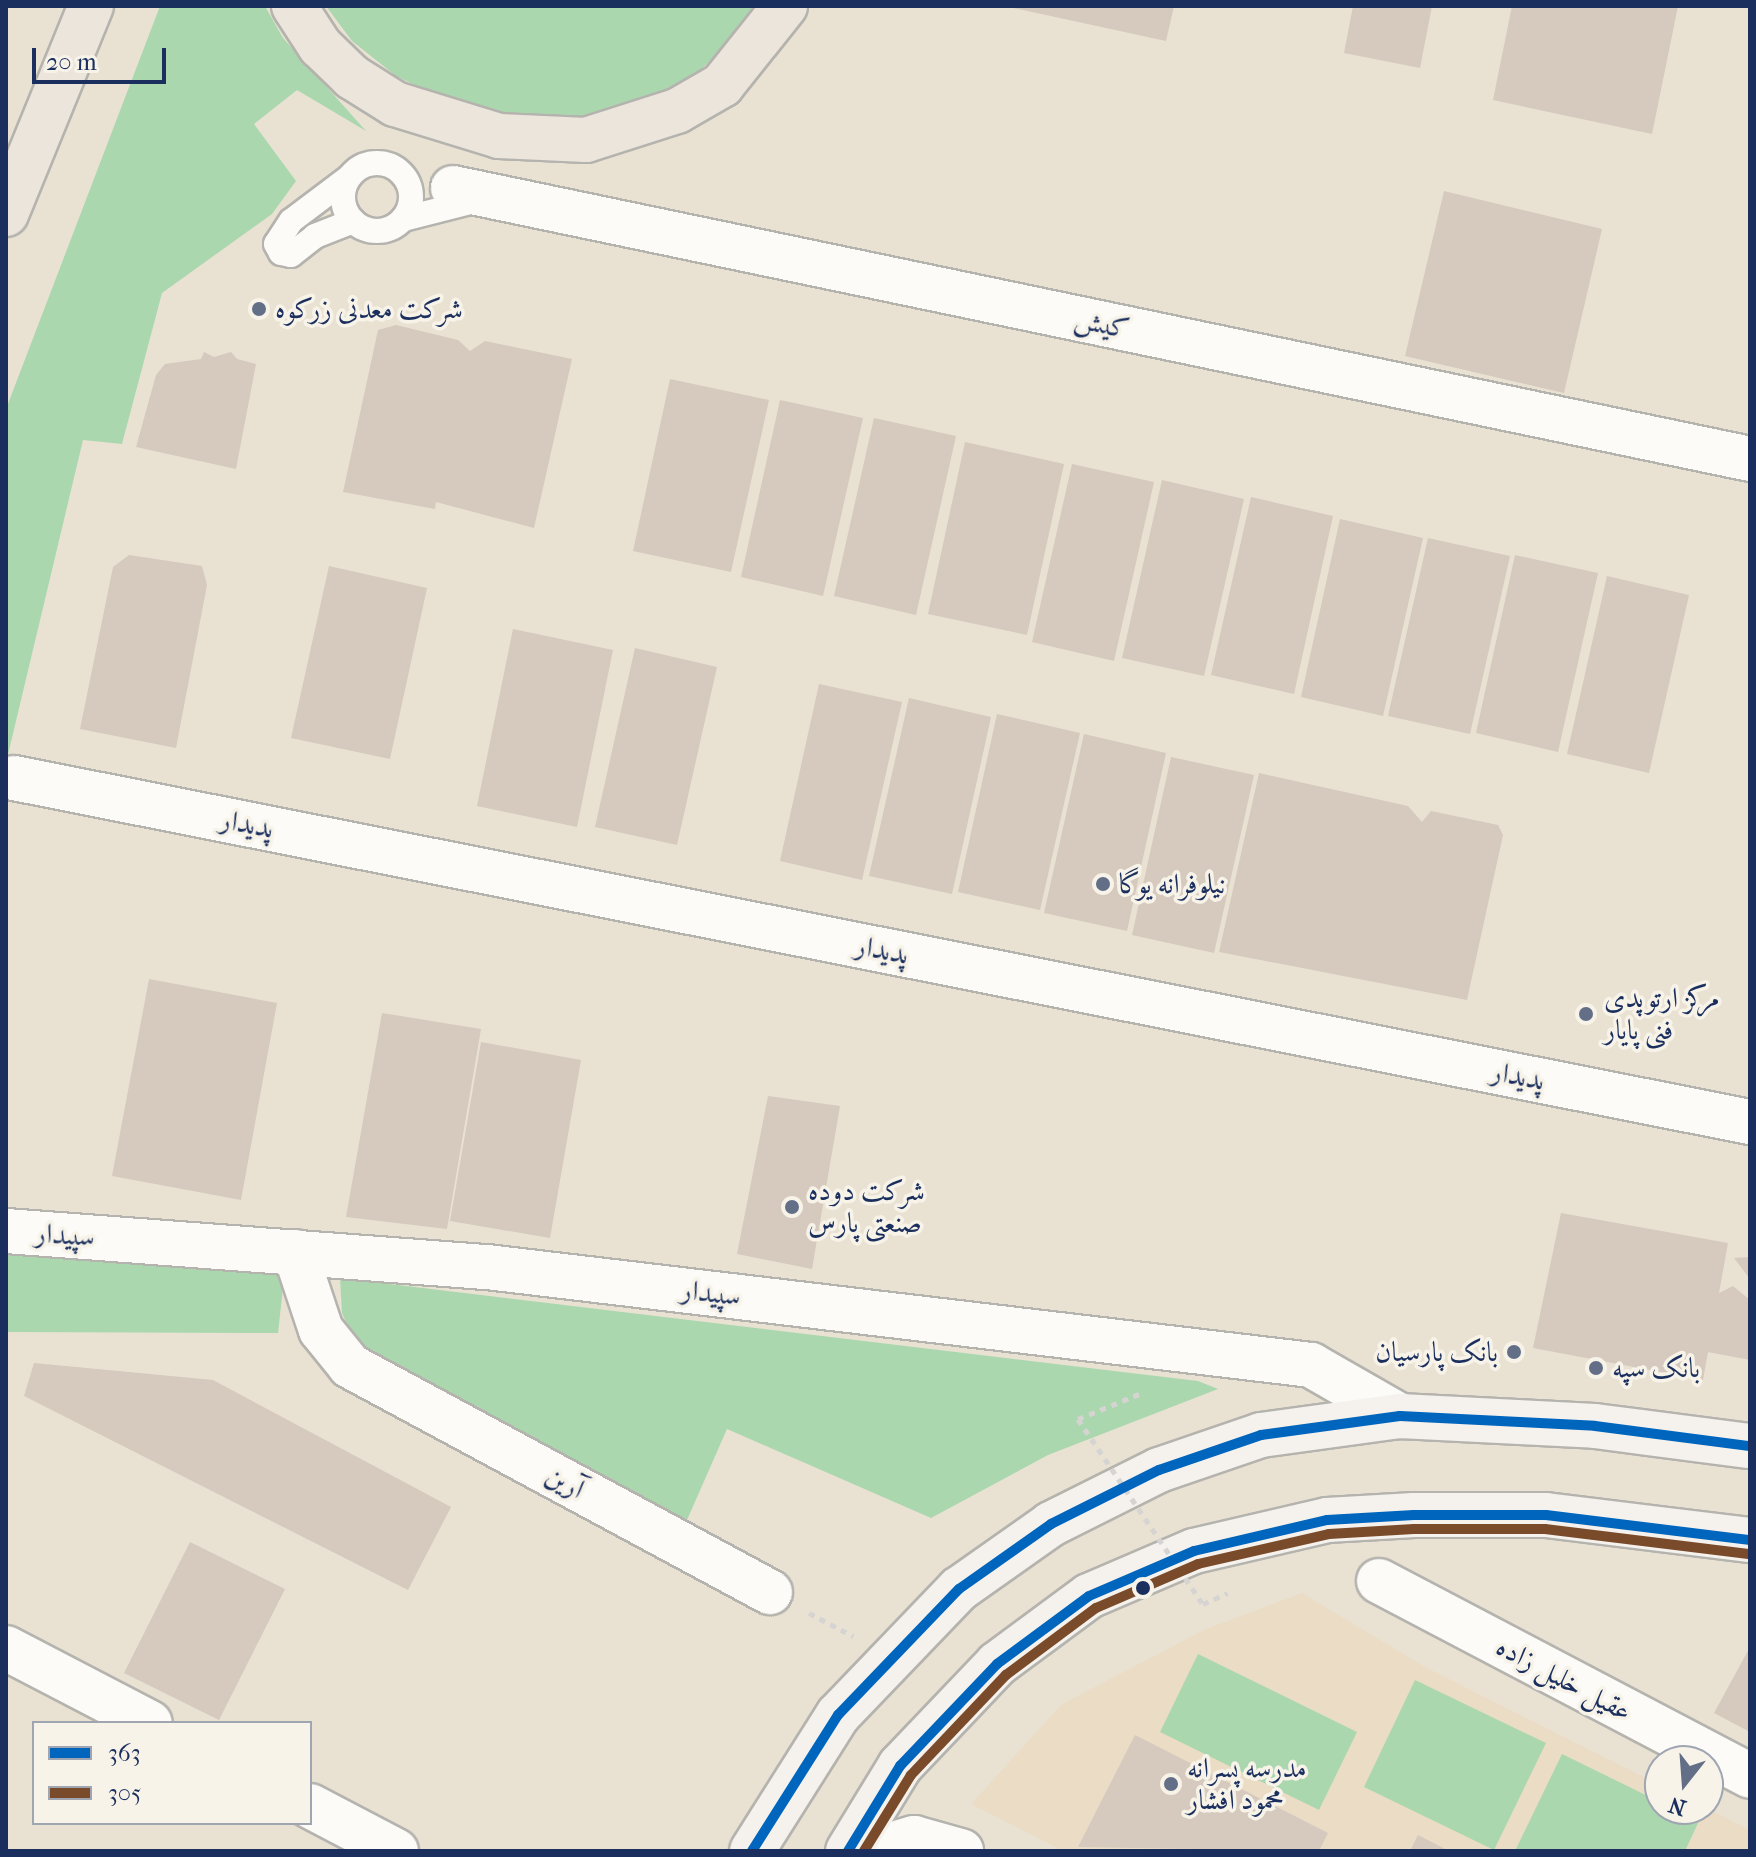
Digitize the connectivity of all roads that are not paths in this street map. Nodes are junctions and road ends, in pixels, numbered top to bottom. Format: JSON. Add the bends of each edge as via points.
{"nodes":[{"id":1,"x":91,"y":6,"type":"edge"},
{"id":2,"x":294,"y":6,"type":"edge"},
{"id":3,"x":785,"y":6,"type":"edge"},
{"id":4,"x":396,"y":168,"type":"junction"},
{"id":5,"x":348,"y":178,"type":"junction"},
{"id":6,"x":473,"y":192,"type":"junction"},
{"id":7,"x":6,"y":214,"type":"edge"},
{"id":8,"x":403,"y":219,"type":"junction"},
{"id":9,"x":353,"y":221,"type":"junction"},
{"id":10,"x":1750,"y":459,"type":"edge"},
{"id":11,"x":14,"y":778,"type":"dead end"},
{"id":12,"x":1750,"y":1122,"type":"edge"},
{"id":13,"x":6,"y":1231,"type":"edge"},
{"id":14,"x":295,"y":1252,"type":"junction"},
{"id":15,"x":1400,"y":1416,"type":"junction"},
{"id":16,"x":1750,"y":1446,"type":"edge"},
{"id":17,"x":1750,"y":1540,"type":"edge"},
{"id":18,"x":1379,"y":1581,"type":"dead end"},
{"id":19,"x":770,"y":1592,"type":"road end"},
{"id":20,"x":6,"y":1648,"type":"edge"},
{"id":21,"x":146,"y":1721,"type":"edge"},
{"id":22,"x":1750,"y":1776,"type":"edge"},
{"id":23,"x":312,"y":1807,"type":"edge"},
{"id":24,"x":396,"y":1851,"type":"edge"},
{"id":25,"x":752,"y":1851,"type":"edge"},
{"id":26,"x":848,"y":1851,"type":"edge"},
{"id":27,"x":870,"y":1851,"type":"edge"},
{"id":28,"x":961,"y":1851,"type":"edge"}],
"edges":[{"from":1,"to":7,"type":"highway"},
{"from":2,"to":3,"type":"highway","via":[[320,46],[352,77],[395,104],[499,136],[586,140],[677,111],[722,85]]},
{"from":4,"to":5,"type":"lane","via":[[375,163]]},
{"from":4,"to":6,"type":"lane"},
{"from":4,"to":8,"type":"lane","via":[[412,193]]},
{"from":5,"to":9,"type":"lane","via":[[343,197]]},
{"from":5,"to":9,"type":"lane","via":[[291,221],[276,244],[281,253],[291,255],[315,236]]},
{"from":6,"to":8,"type":"lane"},
{"from":6,"to":10,"type":"street","name":"کیش"},
{"from":8,"to":9,"type":"lane","via":[[377,231]]},
{"from":11,"to":12,"type":"street","name":"پدیدار"},
{"from":13,"to":14,"type":"street","name":"سپیدار"},
{"from":14,"to":15,"type":"street","name":"سپیدار","via":[[487,1267],[1311,1365]]},
{"from":14,"to":19,"type":"street","name":"آرین","via":[[321,1330],[350,1366]]},
{"from":15,"to":16,"type":"main road","via":[[1595,1426]]},
{"from":15,"to":25,"type":"main road","via":[[1261,1435],[1159,1470],[1051,1524],[959,1589],[838,1715]]},
{"from":17,"to":26,"type":"main road","via":[[1546,1515],[1414,1515],[1327,1520],[1194,1551],[1089,1596],[997,1664],[900,1766]]},
{"from":18,"to":22,"type":"street","name":"عقیل خلیل زاده"},
{"from":20,"to":21,"type":"street"},
{"from":23,"to":24,"type":"street"},
{"from":27,"to":28,"type":"street","via":[[914,1838]]}]}
